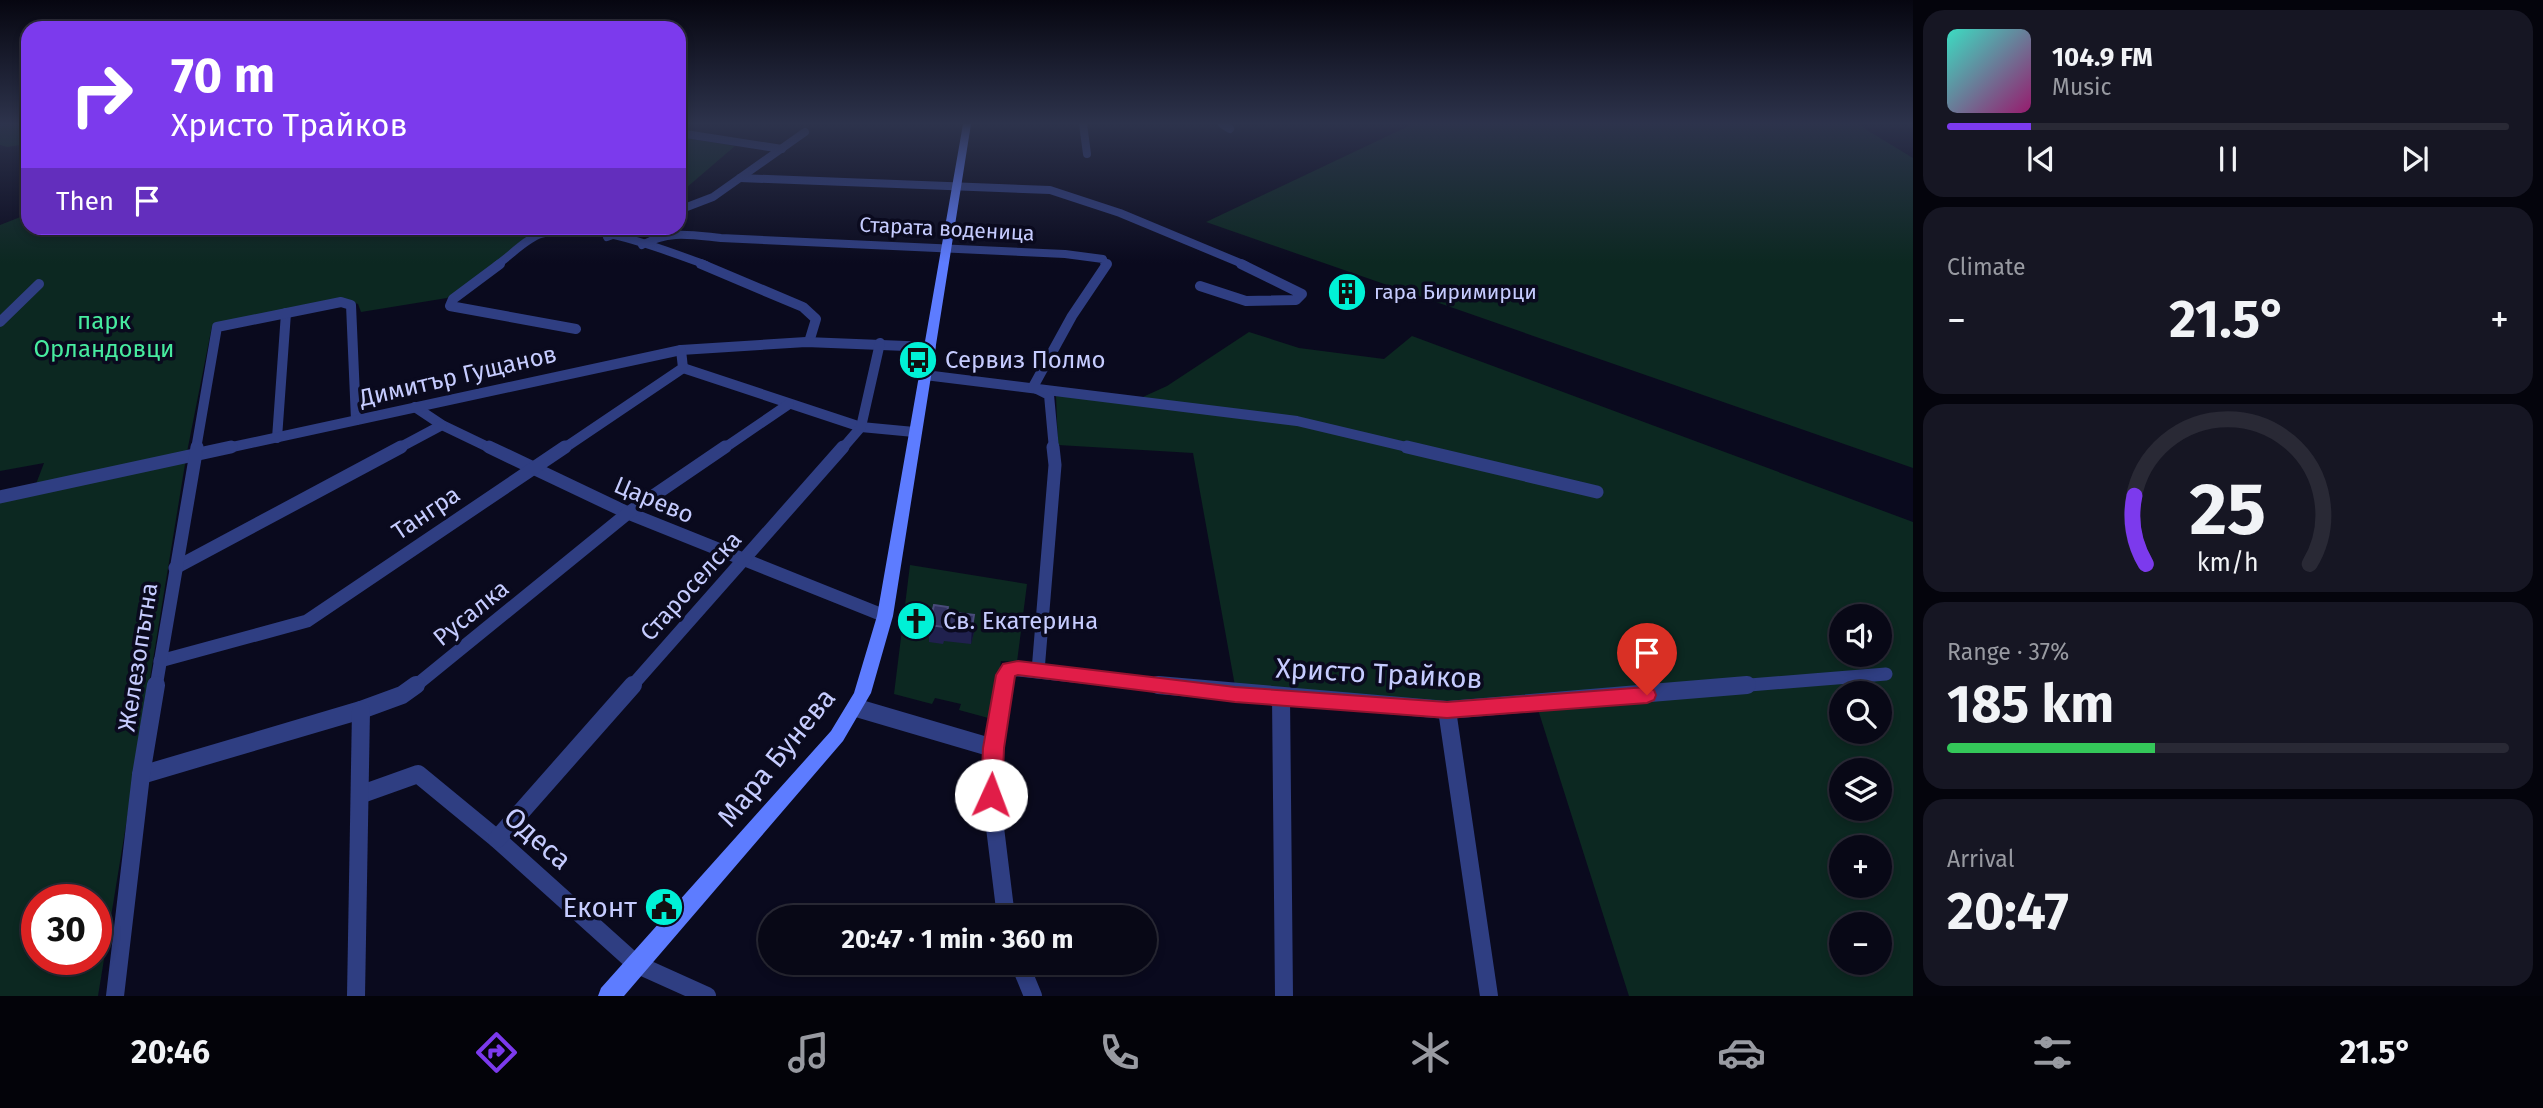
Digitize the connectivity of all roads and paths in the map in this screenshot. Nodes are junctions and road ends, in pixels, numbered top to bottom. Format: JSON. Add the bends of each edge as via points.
{"nodes":[{"id":1,"x":751,"y":170,"type":"edge"},
{"id":2,"x":960,"y":170,"type":"edge"},
{"id":3,"x":740,"y":178,"type":"junction"},
{"id":4,"x":958,"y":187,"type":"junction"},
{"id":5,"x":686,"y":207,"type":"edge"},
{"id":6,"x":686,"y":234,"type":"edge"},
{"id":7,"x":538,"y":235,"type":"edge"},
{"id":8,"x":592,"y":235,"type":"edge"},
{"id":9,"x":612,"y":235,"type":"edge"},
{"id":10,"x":658,"y":235,"type":"edge"},
{"id":11,"x":607,"y":237,"type":"junction"},
{"id":12,"x":642,"y":246,"type":"junction"},
{"id":13,"x":945,"y":248,"type":"junction"},
{"id":14,"x":39,"y":284,"type":"dead end"},
{"id":15,"x":1200,"y":286,"type":"dead end"},
{"id":16,"x":286,"y":313,"type":"junction"},
{"id":17,"x":0,"y":322,"type":"edge"},
{"id":18,"x":576,"y":329,"type":"dead end"},
{"id":19,"x":810,"y":342,"type":"junction"},
{"id":20,"x":880,"y":343,"type":"junction"},
{"id":21,"x":931,"y":347,"type":"junction"},
{"id":22,"x":681,"y":350,"type":"junction"},
{"id":23,"x":683,"y":368,"type":"junction"},
{"id":24,"x":925,"y":375,"type":"junction"},
{"id":25,"x":1033,"y":387,"type":"junction"},
{"id":26,"x":789,"y":404,"type":"junction"},
{"id":27,"x":415,"y":407,"type":"junction"},
{"id":28,"x":356,"y":420,"type":"junction"},
{"id":29,"x":442,"y":425,"type":"junction"},
{"id":30,"x":861,"y":427,"type":"junction"},
{"id":31,"x":914,"y":432,"type":"junction"},
{"id":32,"x":276,"y":438,"type":"junction"},
{"id":33,"x":194,"y":456,"type":"junction"},
{"id":34,"x":533,"y":468,"type":"junction"},
{"id":35,"x":1597,"y":492,"type":"dead end"},
{"id":36,"x":0,"y":496,"type":"edge"},
{"id":37,"x":628,"y":513,"type":"junction"},
{"id":38,"x":745,"y":561,"type":"junction"},
{"id":39,"x":175,"y":568,"type":"junction"},
{"id":40,"x":885,"y":616,"type":"junction"},
{"id":41,"x":160,"y":661,"type":"junction"},
{"id":42,"x":1038,"y":671,"type":"junction"},
{"id":43,"x":1886,"y":674,"type":"dead end"},
{"id":44,"x":1281,"y":696,"type":"junction"},
{"id":45,"x":857,"y":708,"type":"junction"},
{"id":46,"x":361,"y":710,"type":"junction"},
{"id":47,"x":1447,"y":710,"type":"junction"},
{"id":48,"x":993,"y":748,"type":"junction"},
{"id":49,"x":141,"y":775,"type":"junction"},
{"id":50,"x":362,"y":793,"type":"junction"},
{"id":51,"x":497,"y":839,"type":"junction"},
{"id":52,"x":1005,"y":905,"type":"edge"},
{"id":53,"x":636,"y":964,"type":"junction"},
{"id":54,"x":1024,"y":975,"type":"edge"},
{"id":55,"x":115,"y":996,"type":"edge"},
{"id":56,"x":356,"y":996,"type":"edge"},
{"id":57,"x":609,"y":996,"type":"edge"},
{"id":58,"x":707,"y":996,"type":"edge"},
{"id":59,"x":1033,"y":996,"type":"edge"},
{"id":60,"x":1284,"y":996,"type":"edge"},
{"id":61,"x":1489,"y":996,"type":"edge"}],
"edges":[{"from":1,"to":3,"type":"street"},
{"from":2,"to":4,"type":"street","name":"Мара Бунева"},
{"from":3,"to":4,"type":"street"},
{"from":3,"to":5,"type":"street","via":[[713,197]]},
{"from":4,"to":13,"type":"street","name":"Мара Бунева"},
{"from":4,"to":15,"type":"street","via":[[1028,187],[1077,198],[1242,264],[1302,294],[1296,300],[1246,301]]},
{"from":6,"to":13,"type":"street","name":"Старата воденица"},
{"from":7,"to":18,"type":"street","via":[[453,299],[450,306]]},
{"from":8,"to":11,"type":"street"},
{"from":9,"to":11,"type":"street"},
{"from":10,"to":12,"type":"street","name":"Старата воденица"},
{"from":11,"to":12,"type":"street"},
{"from":12,"to":19,"type":"street","via":[[701,260],[803,307],[816,319]]},
{"from":13,"to":21,"type":"street","name":"Мара Бунева"},
{"from":13,"to":25,"type":"street","name":"Старата воденица","via":[[1093,256],[1107,263]]},
{"from":14,"to":17,"type":"street"},
{"from":16,"to":28,"type":"street","via":[[341,302],[351,305]]},
{"from":16,"to":32,"type":"street"},
{"from":16,"to":33,"type":"street","name":"Железопътна","via":[[217,327]]},
{"from":19,"to":20,"type":"street","name":"Димитър Гущанов"},
{"from":19,"to":22,"type":"street","name":"Димитър Гущанов","via":[[748,342]]},
{"from":20,"to":21,"type":"street","name":"Димитър Гущанов"},
{"from":20,"to":30,"type":"street","name":"Староселска"},
{"from":21,"to":24,"type":"street","name":"Мара Бунева"},
{"from":22,"to":23,"type":"street"},
{"from":22,"to":27,"type":"street","name":"Димитър Гущанов"},
{"from":23,"to":26,"type":"street"},
{"from":23,"to":34,"type":"street","name":"Тангра"},
{"from":24,"to":25,"type":"street"},
{"from":24,"to":31,"type":"street","name":"Мара Бунева"},
{"from":25,"to":35,"type":"street","via":[[1297,421]]},
{"from":25,"to":42,"type":"street","via":[[1049,395],[1055,465]]},
{"from":26,"to":30,"type":"street"},
{"from":26,"to":37,"type":"street","name":"Русалка"},
{"from":27,"to":28,"type":"street","name":"Димитър Гущанов"},
{"from":27,"to":29,"type":"street","name":"Царево"},
{"from":28,"to":32,"type":"street","name":"Димитър Гущанов"},
{"from":29,"to":34,"type":"street","name":"Царево"},
{"from":29,"to":39,"type":"street"},
{"from":30,"to":31,"type":"street"},
{"from":30,"to":38,"type":"street","name":"Староселска"},
{"from":31,"to":40,"type":"street","name":"Мара Бунева"},
{"from":32,"to":33,"type":"street","name":"Димитър Гущанов"},
{"from":33,"to":36,"type":"street","name":"Димитър Гущанов"},
{"from":33,"to":39,"type":"street","name":"Железопътна"},
{"from":34,"to":37,"type":"street","name":"Царево"},
{"from":34,"to":41,"type":"street","name":"Тангра","via":[[307,621]]},
{"from":37,"to":38,"type":"street","name":"Царево"},
{"from":37,"to":46,"type":"street","name":"Русалка","via":[[429,677],[401,695]]},
{"from":38,"to":40,"type":"street","name":"Царево"},
{"from":38,"to":51,"type":"street","name":"Староселска"},
{"from":39,"to":41,"type":"street","name":"Железопътна"},
{"from":40,"to":45,"type":"street","name":"Мара Бунева","via":[[868,684]]},
{"from":41,"to":49,"type":"street","name":"Железопътна"},
{"from":42,"to":44,"type":"street","name":"Христо Трайков"},
{"from":42,"to":48,"type":"street","name":"Христо Трайков","via":[[1018,668],[1006,675]]},
{"from":43,"to":47,"type":"street","name":"Христо Трайков"},
{"from":44,"to":47,"type":"street","name":"Христо Трайков"},
{"from":44,"to":60,"type":"street"},
{"from":45,"to":48,"type":"street"},
{"from":45,"to":53,"type":"street","name":"Мара Бунева"},
{"from":46,"to":49,"type":"street","name":"Русалка"},
{"from":46,"to":50,"type":"street"},
{"from":47,"to":61,"type":"street"},
{"from":48,"to":52,"type":"street","name":"Христо Трайков","via":[[991,795]]},
{"from":49,"to":55,"type":"street","name":"Железопътна"},
{"from":50,"to":51,"type":"street","name":"Одеса","via":[[418,774]]},
{"from":50,"to":56,"type":"street"},
{"from":51,"to":53,"type":"street","name":"Одеса"},
{"from":53,"to":57,"type":"street","name":"Мара Бунева"},
{"from":53,"to":58,"type":"street","name":"Одеса"},
{"from":54,"to":59,"type":"street"}]}
